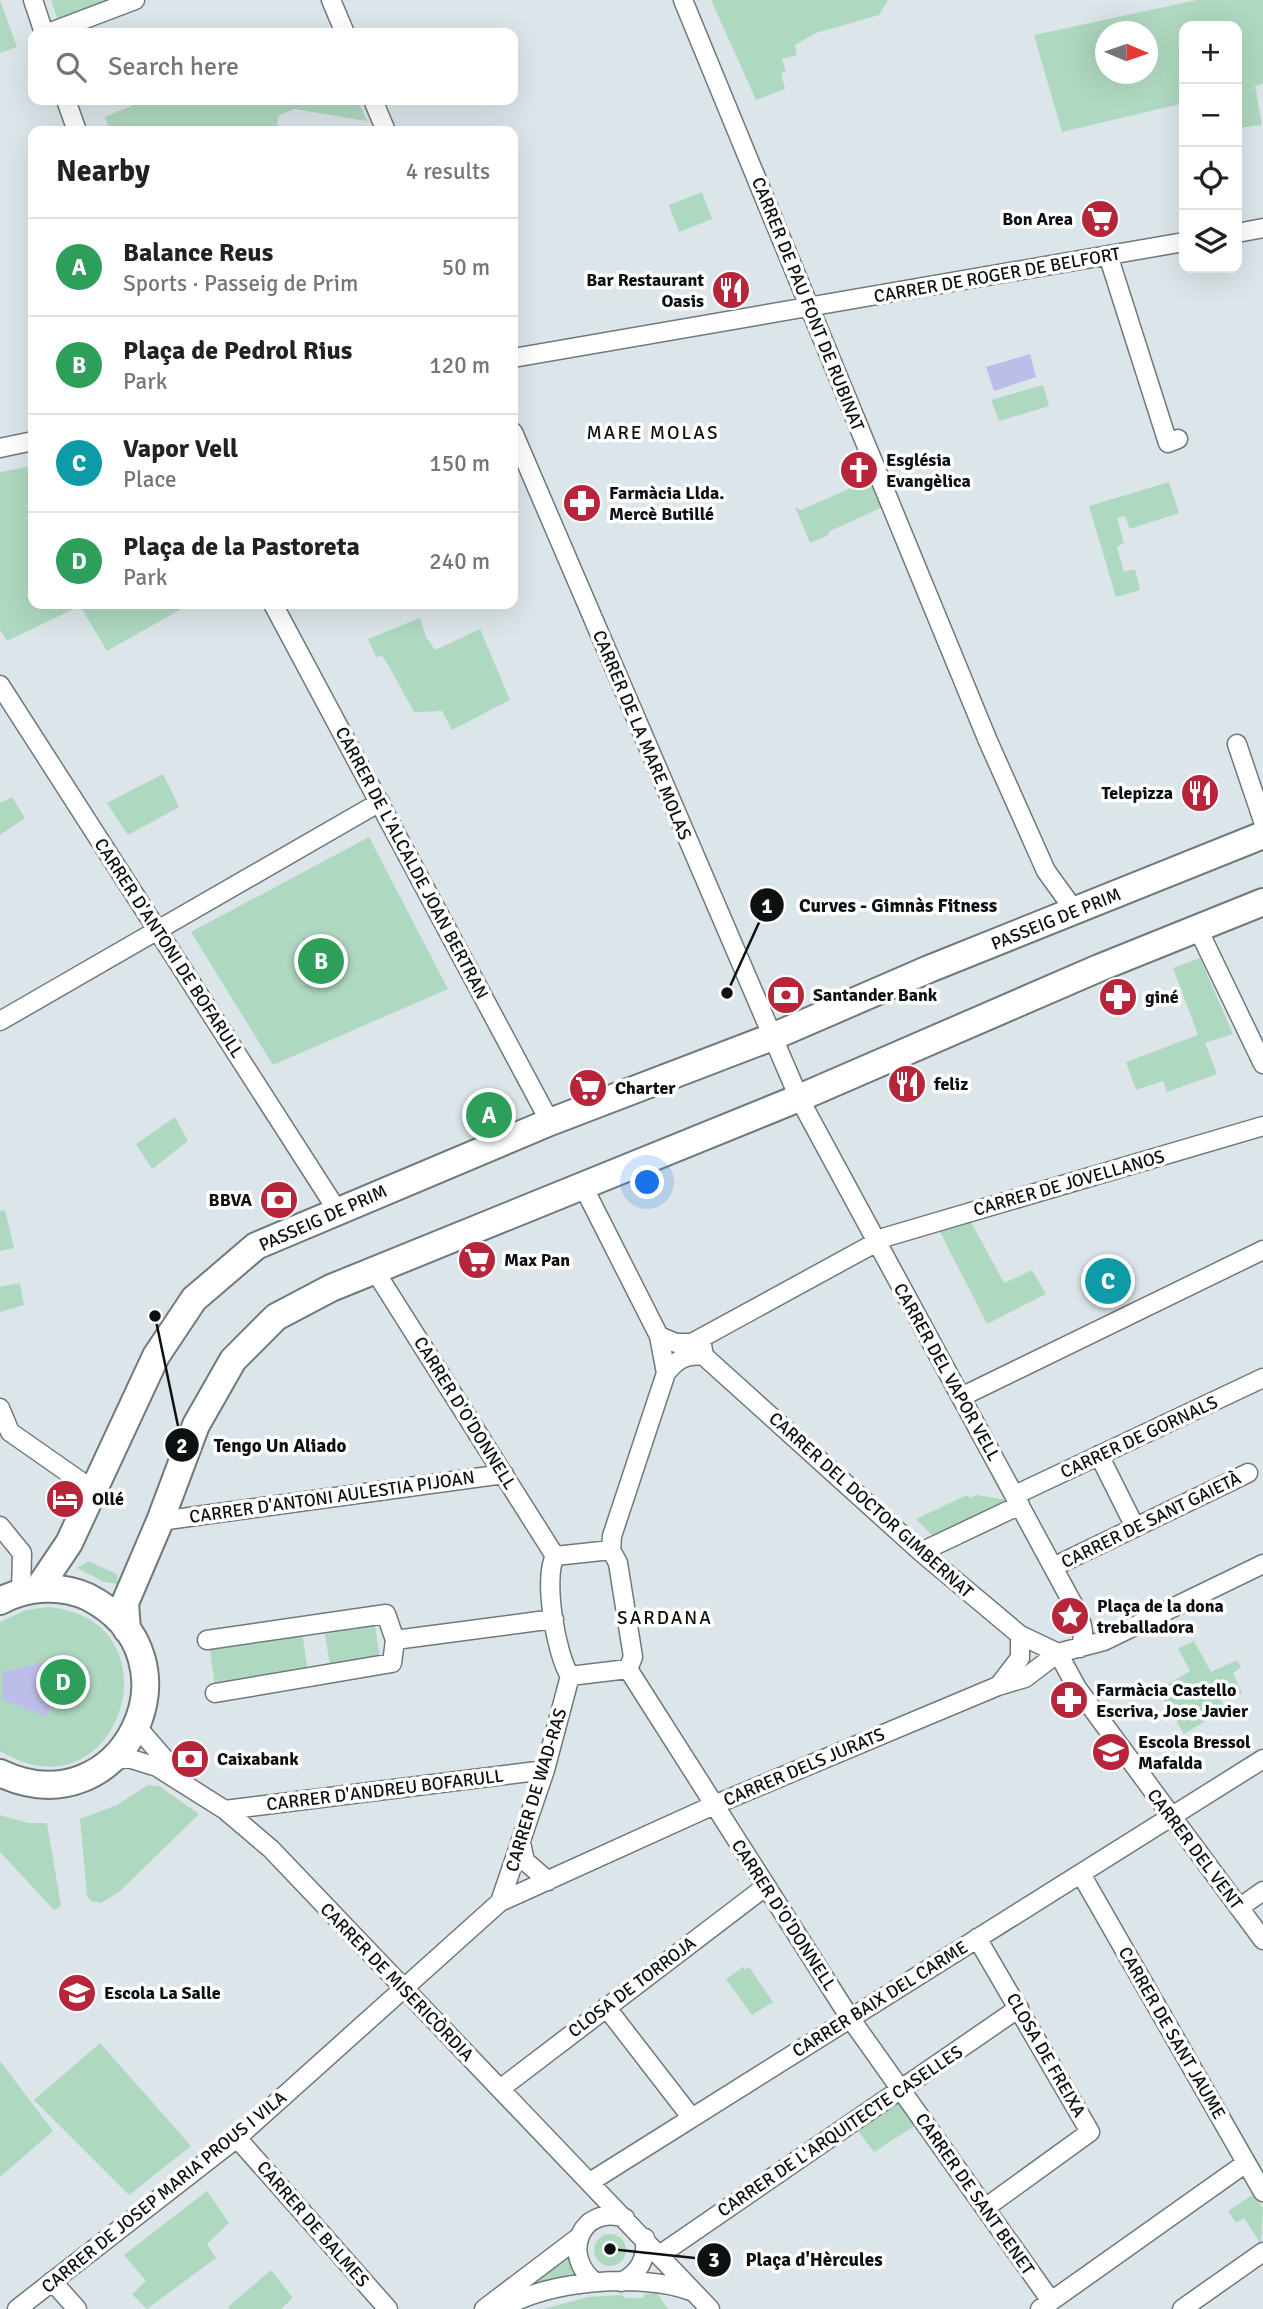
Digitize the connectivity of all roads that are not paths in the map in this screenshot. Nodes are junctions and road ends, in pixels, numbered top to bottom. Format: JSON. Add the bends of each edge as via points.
{"nodes":[{"id":1,"x":33,"y":0,"type":"edge"},
{"id":2,"x":135,"y":0,"type":"edge"},
{"id":3,"x":331,"y":0,"type":"edge"},
{"id":4,"x":683,"y":0,"type":"edge"},
{"id":5,"x":44,"y":28,"type":"edge"},
{"id":6,"x":59,"y":28,"type":"edge"},
{"id":7,"x":343,"y":28,"type":"edge"},
{"id":8,"x":68,"y":105,"type":"edge"},
{"id":9,"x":375,"y":105,"type":"edge"},
{"id":10,"x":74,"y":126,"type":"edge"},
{"id":11,"x":384,"y":126,"type":"edge"},
{"id":12,"x":1263,"y":228,"type":"edge"},
{"id":13,"x":1242,"y":232,"type":"edge"},
{"id":14,"x":1179,"y":243,"type":"edge"},
{"id":15,"x":1108,"y":255,"type":"junction"},
{"id":16,"x":810,"y":308,"type":"junction"},
{"id":17,"x":518,"y":357,"type":"edge"},
{"id":18,"x":1178,"y":439,"type":"dead end"},
{"id":19,"x":28,"y":442,"type":"edge"},
{"id":20,"x":518,"y":444,"type":"edge"},
{"id":21,"x":0,"y":448,"type":"edge"},
{"id":22,"x":276,"y":609,"type":"edge"},
{"id":23,"x":0,"y":685,"type":"edge"},
{"id":24,"x":1237,"y":744,"type":"dead end"},
{"id":25,"x":380,"y":802,"type":"junction"},
{"id":26,"x":1263,"y":821,"type":"edge"},
{"id":27,"x":1263,"y":835,"type":"edge"},
{"id":28,"x":1263,"y":902,"type":"edge"},
{"id":29,"x":1075,"y":911,"type":"junction"},
{"id":30,"x":1197,"y":928,"type":"junction"},
{"id":31,"x":157,"y":930,"type":"junction"},
{"id":32,"x":0,"y":1021,"type":"edge"},
{"id":33,"x":772,"y":1037,"type":"junction"},
{"id":34,"x":1263,"y":1064,"type":"edge"},
{"id":35,"x":799,"y":1098,"type":"junction"},
{"id":36,"x":550,"y":1122,"type":"junction"},
{"id":37,"x":1263,"y":1125,"type":"edge"},
{"id":38,"x":583,"y":1186,"type":"junction"},
{"id":39,"x":337,"y":1210,"type":"junction"},
{"id":40,"x":876,"y":1241,"type":"junction"},
{"id":41,"x":1263,"y":1250,"type":"edge"},
{"id":42,"x":375,"y":1270,"type":"junction"},
{"id":43,"x":659,"y":1336,"type":"junction"},
{"id":44,"x":703,"y":1348,"type":"junction"},
{"id":45,"x":666,"y":1373,"type":"junction"},
{"id":46,"x":1263,"y":1378,"type":"edge"},
{"id":47,"x":961,"y":1397,"type":"junction"},
{"id":48,"x":0,"y":1408,"type":"edge"},
{"id":49,"x":1099,"y":1455,"type":"junction"},
{"id":50,"x":1248,"y":1473,"type":"dead end"},
{"id":51,"x":503,"y":1474,"type":"junction"},
{"id":52,"x":93,"y":1490,"type":"junction"},
{"id":53,"x":1018,"y":1500,"type":"junction"},
{"id":54,"x":160,"y":1521,"type":"junction"},
{"id":55,"x":0,"y":1526,"type":"edge"},
{"id":56,"x":1135,"y":1527,"type":"junction"},
{"id":57,"x":611,"y":1550,"type":"junction"},
{"id":58,"x":921,"y":1552,"type":"junction"},
{"id":59,"x":555,"y":1556,"type":"junction"},
{"id":60,"x":1263,"y":1564,"type":"edge"},
{"id":61,"x":1053,"y":1567,"type":"junction"},
{"id":62,"x":20,"y":1594,"type":"edge"},
{"id":63,"x":554,"y":1619,"type":"junction"},
{"id":64,"x":127,"y":1630,"type":"junction"},
{"id":65,"x":1020,"y":1636,"type":"junction"},
{"id":66,"x":207,"y":1640,"type":"dead end"},
{"id":67,"x":395,"y":1640,"type":"junction"},
{"id":68,"x":1080,"y":1648,"type":"junction"},
{"id":69,"x":1058,"y":1653,"type":"junction"},
{"id":70,"x":628,"y":1669,"type":"junction"},
{"id":71,"x":570,"y":1676,"type":"junction"},
{"id":72,"x":998,"y":1686,"type":"junction"},
{"id":73,"x":215,"y":1693,"type":"dead end"},
{"id":74,"x":137,"y":1727,"type":"junction"},
{"id":75,"x":1263,"y":1759,"type":"edge"},
{"id":76,"x":112,"y":1761,"type":"junction"},
{"id":77,"x":545,"y":1770,"type":"junction"},
{"id":78,"x":0,"y":1773,"type":"edge"},
{"id":79,"x":195,"y":1792,"type":"junction"},
{"id":80,"x":714,"y":1805,"type":"junction"},
{"id":81,"x":225,"y":1810,"type":"junction"},
{"id":82,"x":1171,"y":1817,"type":"junction"},
{"id":83,"x":521,"y":1841,"type":"junction"},
{"id":84,"x":1081,"y":1874,"type":"junction"},
{"id":85,"x":548,"y":1881,"type":"junction"},
{"id":86,"x":765,"y":1887,"type":"junction"},
{"id":87,"x":1263,"y":1891,"type":"edge"},
{"id":88,"x":500,"y":1902,"type":"junction"},
{"id":89,"x":1239,"y":1908,"type":"junction"},
{"id":90,"x":977,"y":1938,"type":"junction"},
{"id":91,"x":1263,"y":1940,"type":"edge"},
{"id":92,"x":403,"y":1990,"type":"junction"},
{"id":93,"x":606,"y":2007,"type":"junction"},
{"id":94,"x":1019,"y":2008,"type":"junction"},
{"id":95,"x":850,"y":2018,"type":"junction"},
{"id":96,"x":500,"y":2089,"type":"junction"},
{"id":97,"x":901,"y":2090,"type":"junction"},
{"id":98,"x":691,"y":2118,"type":"junction"},
{"id":99,"x":237,"y":2138,"type":"junction"},
{"id":100,"x":1246,"y":2163,"type":"junction"},
{"id":101,"x":590,"y":2182,"type":"junction"},
{"id":102,"x":1263,"y":2192,"type":"edge"},
{"id":103,"x":985,"y":2208,"type":"junction"},
{"id":104,"x":598,"y":2216,"type":"junction"},
{"id":105,"x":625,"y":2218,"type":"junction"},
{"id":106,"x":579,"y":2237,"type":"junction"},
{"id":107,"x":645,"y":2238,"type":"junction"},
{"id":108,"x":1263,"y":2252,"type":"edge"},
{"id":109,"x":661,"y":2254,"type":"junction"},
{"id":110,"x":52,"y":2281,"type":"junction"},
{"id":111,"x":595,"y":2282,"type":"junction"},
{"id":112,"x":621,"y":2282,"type":"junction"},
{"id":113,"x":693,"y":2292,"type":"junction"},
{"id":114,"x":1046,"y":2305,"type":"edge"},
{"id":115,"x":17,"y":2309,"type":"edge"},
{"id":116,"x":77,"y":2309,"type":"edge"},
{"id":117,"x":388,"y":2309,"type":"edge"},
{"id":118,"x":484,"y":2309,"type":"edge"},
{"id":119,"x":501,"y":2309,"type":"edge"},
{"id":120,"x":710,"y":2309,"type":"edge"},
{"id":121,"x":1182,"y":2309,"type":"edge"}],
"edges":[{"from":1,"to":5,"type":"street"},
{"from":2,"to":6,"type":"street"},
{"from":3,"to":7,"type":"street"},
{"from":4,"to":16,"type":"street","name":"CARRER DE PAU FONT DE RUBINAT"},
{"from":8,"to":10,"type":"street"},
{"from":9,"to":11,"type":"street"},
{"from":12,"to":13,"type":"street"},
{"from":14,"to":15,"type":"street","name":"CARRER DE ROGER DE BELFORT"},
{"from":15,"to":16,"type":"street","name":"CARRER DE ROGER DE BELFORT"},
{"from":15,"to":18,"type":"street","via":[[1168,443]]},
{"from":16,"to":17,"type":"street","name":"CARRER DE ROGER DE BELFORT"},
{"from":16,"to":29,"type":"street","name":"CARRER DE PAU FONT DE RUBINAT","via":[[988,741],[1046,872]]},
{"from":19,"to":21,"type":"street"},
{"from":20,"to":33,"type":"street","name":"CARRER DE LA MARE MOLAS"},
{"from":22,"to":25,"type":"street","name":"CARRER DE L'ALCALDE JOAN BERTRAN"},
{"from":23,"to":31,"type":"street","name":"CARRER D'ANTONI DE BOFARULL"},
{"from":24,"to":26,"type":"street"},
{"from":25,"to":31,"type":"street"},
{"from":25,"to":36,"type":"street","name":"CARRER DE L'ALCALDE JOAN BERTRAN"},
{"from":27,"to":29,"type":"street","name":"PASSEIG DE PRIM"},
{"from":28,"to":30,"type":"street"},
{"from":29,"to":33,"type":"street","name":"PASSEIG DE PRIM"},
{"from":30,"to":34,"type":"street"},
{"from":30,"to":35,"type":"street"},
{"from":31,"to":32,"type":"street"},
{"from":31,"to":39,"type":"street","name":"CARRER D'ANTONI DE BOFARULL"},
{"from":33,"to":35,"type":"street"},
{"from":33,"to":36,"type":"street","name":"PASSEIG DE PRIM"},
{"from":35,"to":38,"type":"street"},
{"from":35,"to":40,"type":"street","name":"CARRER DEL VAPOR VELL"},
{"from":36,"to":39,"type":"street","name":"PASSEIG DE PRIM"},
{"from":37,"to":40,"type":"street","name":"CARRER DE JOVELLANOS"},
{"from":38,"to":42,"type":"street"},
{"from":38,"to":43,"type":"street"},
{"from":39,"to":52,"type":"street","name":"PASSEIG DE PRIM","via":[[256,1245],[194,1299],[156,1356]]},
{"from":40,"to":44,"type":"street","name":"CARRER DE JOVELLANOS"},
{"from":40,"to":47,"type":"street","name":"CARRER DEL VAPOR VELL"},
{"from":41,"to":47,"type":"street"},
{"from":42,"to":51,"type":"street","name":"CARRER D'O'DONNELL"},
{"from":42,"to":54,"type":"street","via":[[276,1317],[233,1360],[196,1425]]},
{"from":43,"to":44,"type":"street"},
{"from":43,"to":45,"type":"street"},
{"from":44,"to":45,"type":"street","name":"CARRER DE JOVELLANOS","via":[[676,1362]]},
{"from":44,"to":58,"type":"street","name":"CARRER DEL DOCTOR GIMBERNAT"},
{"from":45,"to":57,"type":"street"},
{"from":46,"to":49,"type":"street","name":"CARRER DE GORNALS"},
{"from":47,"to":53,"type":"street","name":"CARRER DEL VAPOR VELL"},
{"from":48,"to":52,"type":"street","via":[[10,1432]]},
{"from":49,"to":53,"type":"street","name":"CARRER DE GORNALS"},
{"from":49,"to":56,"type":"street"},
{"from":50,"to":56,"type":"street","name":"CARRER DE SANT GAIETÀ"},
{"from":51,"to":54,"type":"street","name":"CARRER D'ANTONI AULESTIA PIJOAN"},
{"from":51,"to":59,"type":"street","name":"CARRER D'O'DONNELL"},
{"from":52,"to":62,"type":"street","name":"PASSEIG DE PRIM","via":[[69,1543]]},
{"from":53,"to":58,"type":"street","name":"CARRER DE GORNALS"},
{"from":53,"to":61,"type":"street","name":"CARRER DEL VAPOR VELL"},
{"from":54,"to":64,"type":"street","via":[[125,1603]]},
{"from":55,"to":62,"type":"street","via":[[22,1553]]},
{"from":56,"to":61,"type":"street","name":"CARRER DE SANT GAIETÀ"},
{"from":57,"to":59,"type":"street"},
{"from":57,"to":70,"type":"street","via":[[618,1563],[633,1657]]},
{"from":58,"to":65,"type":"street","name":"CARRER DEL DOCTOR GIMBERNAT"},
{"from":59,"to":63,"type":"street","via":[[549,1567]]},
{"from":60,"to":68,"type":"street","via":[[1104,1641]]},
{"from":61,"to":68,"type":"street","name":"CARRER DEL VAPOR VELL","via":[[1082,1623]]},
{"from":62,"to":64,"type":"street","via":[[77,1592],[114,1614]]},
{"from":63,"to":67,"type":"street"},
{"from":63,"to":71,"type":"street","via":[[562,1664]]},
{"from":64,"to":74,"type":"street","via":[[144,1667],[146,1687]]},
{"from":65,"to":69,"type":"street","name":"CARRER DEL DOCTOR GIMBERNAT"},
{"from":65,"to":72,"type":"street","via":[[1020,1658]]},
{"from":66,"to":67,"type":"street","via":[[386,1614]]},
{"from":67,"to":73,"type":"street","via":[[392,1663]]},
{"from":68,"to":69,"type":"street"},
{"from":69,"to":72,"type":"street","name":"CARRER DELS JURATS","via":[[1025,1678]]},
{"from":69,"to":82,"type":"street","name":"CARRER DEL VENT","via":[[1077,1688]]},
{"from":70,"to":71,"type":"street"},
{"from":70,"to":80,"type":"street","name":"CARRER D'O'DONNELL"},
{"from":71,"to":77,"type":"street","name":"CARRER DE WAD-RAS"},
{"from":72,"to":80,"type":"street","name":"CARRER DELS JURATS"},
{"from":74,"to":76,"type":"street"},
{"from":74,"to":79,"type":"street","name":"CARRER DE MISERICÒRDIA"},
{"from":75,"to":82,"type":"street","name":"CARRER BAIX DEL CARME"},
{"from":76,"to":78,"type":"street","via":[[90,1776],[64,1784],[37,1785]]},
{"from":76,"to":79,"type":"street","name":"CARRER DE MISERICÒRDIA","via":[[143,1760]]},
{"from":77,"to":81,"type":"street","name":"CARRER D'ANDREU BOFARULL"},
{"from":77,"to":83,"type":"street","name":"CARRER DE WAD-RAS"},
{"from":79,"to":81,"type":"street","name":"CARRER DE MISERICÒRDIA"},
{"from":80,"to":85,"type":"street","name":"CARRER DELS JURATS"},
{"from":80,"to":86,"type":"street","name":"CARRER D'O'DONNELL"},
{"from":81,"to":92,"type":"street","name":"CARRER DE MISERICÒRDIA","via":[[271,1849]]},
{"from":82,"to":84,"type":"street","name":"CARRER BAIX DEL CARME"},
{"from":82,"to":89,"type":"street","name":"CARRER DEL VENT"},
{"from":83,"to":85,"type":"street","via":[[525,1861]]},
{"from":83,"to":88,"type":"street","name":"CARRER DE WAD-RAS"},
{"from":84,"to":90,"type":"street","name":"CARRER BAIX DEL CARME"},
{"from":84,"to":100,"type":"street","name":"CARRER DE SANT JAUME"},
{"from":85,"to":88,"type":"street","name":"CARRER DELS JURATS"},
{"from":86,"to":93,"type":"street","name":"CLOSA DE TORROJA"},
{"from":86,"to":95,"type":"street","name":"CARRER D'O'DONNELL"},
{"from":87,"to":89,"type":"street"},
{"from":88,"to":92,"type":"street","name":"CARRER DELS JURATS"},
{"from":89,"to":91,"type":"street","name":"CARRER DEL VENT"},
{"from":90,"to":94,"type":"street","name":"CLOSA DE FREIXA"},
{"from":90,"to":95,"type":"street","name":"CARRER BAIX DEL CARME"},
{"from":92,"to":96,"type":"street","name":"CARRER DE MISERICÒRDIA"},
{"from":92,"to":99,"type":"street","name":"CARRER DE JOSEP MARIA PROUS I VILA"},
{"from":93,"to":96,"type":"street","name":"CLOSA DE TORROJA"},
{"from":93,"to":98,"type":"street"},
{"from":94,"to":97,"type":"street","name":"CARRER DE L'ARQUITECTE CASELLES"},
{"from":94,"to":103,"type":"street","name":"CLOSA DE FREIXA","via":[[1090,2132]]},
{"from":95,"to":97,"type":"street","name":"CARRER DE SANT BENET"},
{"from":95,"to":98,"type":"street","name":"CARRER BAIX DEL CARME"},
{"from":96,"to":101,"type":"street","name":"CARRER DE MISERICÒRDIA"},
{"from":97,"to":103,"type":"street","name":"CARRER DE SANT BENET"},
{"from":97,"to":109,"type":"street","name":"CARRER DE L'ARQUITECTE CASELLES"},
{"from":98,"to":101,"type":"street","name":"CARRER BAIX DEL CARME"},
{"from":99,"to":110,"type":"street","name":"CARRER DE JOSEP MARIA PROUS I VILA"},
{"from":99,"to":117,"type":"street","name":"CARRER DE BALMES"},
{"from":100,"to":102,"type":"street","name":"CARRER DE SANT JAUME"},
{"from":100,"to":114,"type":"street"},
{"from":101,"to":104,"type":"street","name":"CARRER DE MISERICÒRDIA","via":[[600,2202]]},
{"from":101,"to":105,"type":"street","name":"CARRER DE MISERICÒRDIA"},
{"from":103,"to":114,"type":"street","name":"CARRER DE SANT BENET"},
{"from":104,"to":105,"type":"street"},
{"from":104,"to":106,"type":"street"},
{"from":105,"to":107,"type":"street"},
{"from":106,"to":111,"type":"street","via":[[578,2258]]},
{"from":106,"to":118,"type":"street"},
{"from":107,"to":109,"type":"street"},
{"from":107,"to":112,"type":"street","via":[[645,2253],[637,2271]]},
{"from":108,"to":121,"type":"street"},
{"from":109,"to":113,"type":"street"},
{"from":110,"to":115,"type":"street","name":"CARRER DE JOSEP MARIA PROUS I VILA"},
{"from":110,"to":116,"type":"street"},
{"from":111,"to":112,"type":"street"},
{"from":111,"to":119,"type":"street","via":[[536,2293]]},
{"from":112,"to":113,"type":"street","via":[[670,2283]]},
{"from":113,"to":120,"type":"street"}]}
